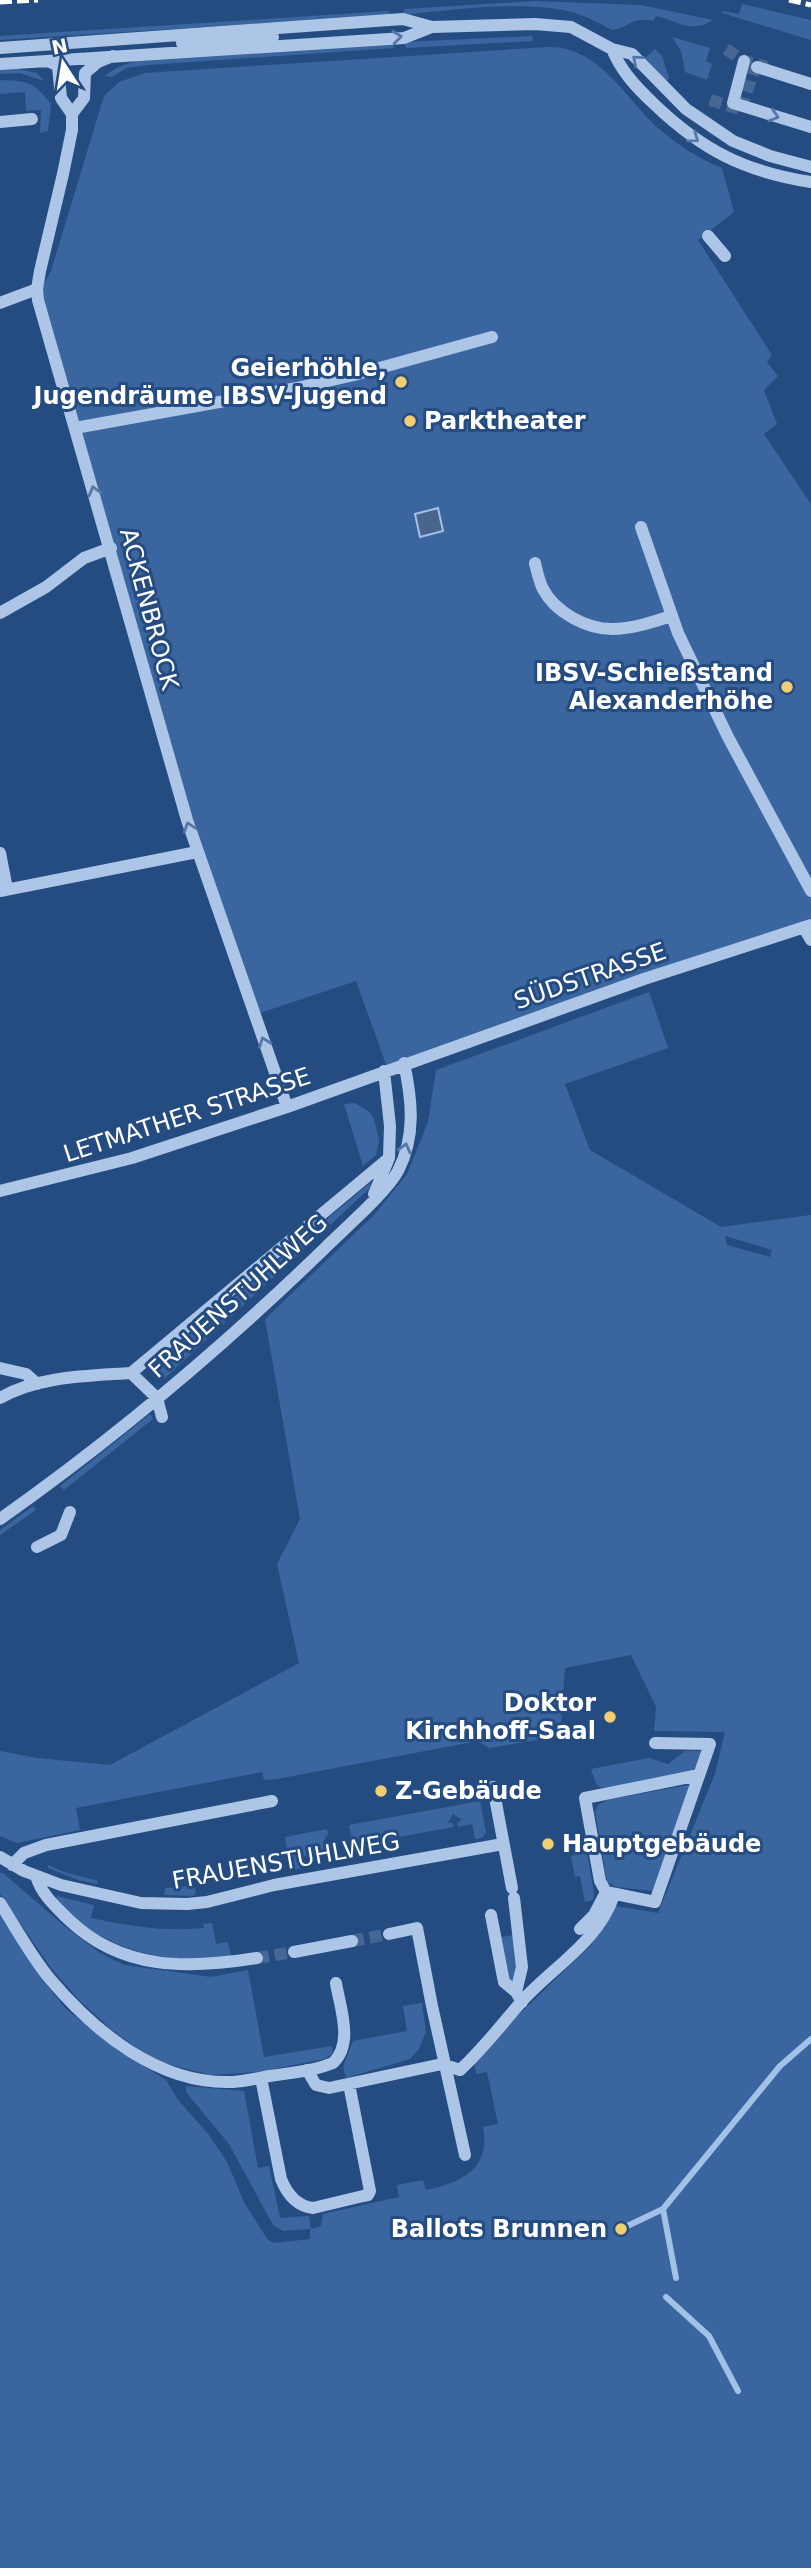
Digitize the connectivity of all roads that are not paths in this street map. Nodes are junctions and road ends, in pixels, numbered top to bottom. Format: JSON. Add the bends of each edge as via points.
{"nodes":[{"id":1,"x":372,"y":21,"type":"junction"},
{"id":2,"x":432,"y":27,"type":"junction"},
{"id":3,"x":61,"y":43,"type":"junction"},
{"id":4,"x":0,"y":48,"type":"edge"},
{"id":5,"x":612,"y":48,"type":"junction"},
{"id":6,"x":78,"y":54,"type":"junction"},
{"id":7,"x":113,"y":56,"type":"junction"},
{"id":8,"x":744,"y":61,"type":"tunnel mouth"},
{"id":9,"x":55,"y":62,"type":"junction"},
{"id":10,"x":0,"y":64,"type":"edge"},
{"id":11,"x":757,"y":67,"type":"tunnel mouth"},
{"id":12,"x":85,"y":73,"type":"junction"},
{"id":13,"x":811,"y":84,"type":"edge"},
{"id":14,"x":72,"y":114,"type":"junction"},
{"id":15,"x":32,"y":119,"type":"dead end"},
{"id":16,"x":0,"y":121,"type":"edge"},
{"id":17,"x":811,"y":127,"type":"edge"},
{"id":18,"x":811,"y":167,"type":"edge"},
{"id":19,"x":811,"y":182,"type":"edge"},
{"id":20,"x":708,"y":236,"type":"dead end"},
{"id":21,"x":725,"y":256,"type":"dead end"},
{"id":22,"x":37,"y":289,"type":"junction"},
{"id":23,"x":0,"y":303,"type":"edge"},
{"id":24,"x":492,"y":337,"type":"dead end"},
{"id":25,"x":75,"y":428,"type":"junction"},
{"id":26,"x":640,"y":527,"type":"dead end"},
{"id":27,"x":111,"y":548,"type":"junction"},
{"id":28,"x":535,"y":563,"type":"dead end"},
{"id":29,"x":0,"y":613,"type":"edge"},
{"id":30,"x":671,"y":616,"type":"junction"},
{"id":31,"x":197,"y":852,"type":"junction"},
{"id":32,"x":0,"y":853,"type":"edge"},
{"id":33,"x":4,"y":890,"type":"edge"},
{"id":34,"x":811,"y":891,"type":"edge"},
{"id":35,"x":808,"y":926,"type":"edge"},
{"id":36,"x":811,"y":940,"type":"edge"},
{"id":37,"x":404,"y":1063,"type":"junction"},
{"id":38,"x":384,"y":1070,"type":"junction"},
{"id":39,"x":287,"y":1107,"type":"junction"},
{"id":40,"x":389,"y":1158,"type":"junction"},
{"id":41,"x":0,"y":1191,"type":"edge"},
{"id":42,"x":369,"y":1204,"type":"junction"},
{"id":43,"x":0,"y":1368,"type":"edge"},
{"id":44,"x":131,"y":1373,"type":"junction"},
{"id":45,"x":37,"y":1384,"type":"junction"},
{"id":46,"x":0,"y":1398,"type":"edge"},
{"id":47,"x":157,"y":1398,"type":"junction"},
{"id":48,"x":162,"y":1418,"type":"dead end"},
{"id":49,"x":70,"y":1512,"type":"dead end"},
{"id":50,"x":0,"y":1519,"type":"edge"},
{"id":51,"x":37,"y":1547,"type":"dead end"},
{"id":52,"x":655,"y":1743,"type":"dead end"},
{"id":53,"x":699,"y":1775,"type":"junction"},
{"id":54,"x":493,"y":1787,"type":"dead end"},
{"id":55,"x":272,"y":1801,"type":"dead end"},
{"id":56,"x":503,"y":1844,"type":"junction"},
{"id":57,"x":0,"y":1857,"type":"edge"},
{"id":58,"x":12,"y":1864,"type":"junction"},
{"id":59,"x":36,"y":1876,"type":"junction"},
{"id":60,"x":610,"y":1894,"type":"junction"},
{"id":61,"x":0,"y":1903,"type":"edge"},
{"id":62,"x":491,"y":1915,"type":"dead end"},
{"id":63,"x":580,"y":1929,"type":"dead end"},
{"id":64,"x":389,"y":1934,"type":"tunnel mouth"},
{"id":65,"x":352,"y":1941,"type":"tunnel mouth"},
{"id":66,"x":294,"y":1952,"type":"tunnel mouth"},
{"id":67,"x":257,"y":1958,"type":"tunnel mouth"},
{"id":68,"x":335,"y":1983,"type":"dead end"},
{"id":69,"x":519,"y":1997,"type":"junction"},
{"id":70,"x":445,"y":2066,"type":"junction"},
{"id":71,"x":307,"y":2070,"type":"junction"},
{"id":72,"x":261,"y":2078,"type":"junction"},
{"id":73,"x":349,"y":2084,"type":"junction"},
{"id":74,"x":466,"y":2155,"type":"dead end"}],
"edges":[{"from":1,"to":2,"type":"street","via":[[403,19]]},
{"from":1,"to":3,"type":"street"},
{"from":1,"to":6,"type":"street","via":[[344,33]]},
{"from":2,"to":5,"type":"street","via":[[535,23],[571,27]]},
{"from":7,"to":2,"type":"street","one_way":true,"via":[[404,38]]},
{"from":3,"to":4,"type":"street"},
{"from":3,"to":6,"type":"street"},
{"from":18,"to":5,"type":"street","one_way":true,"via":[[733,141],[686,109],[632,54]]},
{"from":5,"to":19,"type":"street","one_way":true,"via":[[619,66],[643,94],[698,141],[740,164]]},
{"from":6,"to":7,"type":"street"},
{"from":6,"to":9,"type":"street"},
{"from":6,"to":12,"type":"street","name":"ACKENBROCK"},
{"from":7,"to":12,"type":"street"},
{"from":8,"to":17,"type":"street","one_way":true,"via":[[733,103]]},
{"from":9,"to":10,"type":"street"},
{"from":9,"to":14,"type":"street","name":"ACKENBROCK","via":[[61,98]]},
{"from":11,"to":13,"type":"street"},
{"from":12,"to":14,"type":"street","name":"ACKENBROCK","via":[[84,99]]},
{"from":14,"to":22,"type":"street","name":"ACKENBROCK"},
{"from":15,"to":16,"type":"street"},
{"from":20,"to":21,"type":"street"},
{"from":22,"to":23,"type":"street"},
{"from":22,"to":25,"type":"street","name":"ACKENBROCK"},
{"from":24,"to":25,"type":"street","via":[[308,386]]},
{"from":27,"to":25,"type":"street","name":"ACKENBROCK","one_way":true},
{"from":26,"to":30,"type":"street"},
{"from":27,"to":29,"type":"street","via":[[84,558]]},
{"from":31,"to":27,"type":"street","name":"ACKENBROCK","one_way":true},
{"from":28,"to":30,"type":"street","via":[[541,586],[552,602],[588,624],[611,629]]},
{"from":30,"to":34,"type":"street"},
{"from":31,"to":33,"type":"street"},
{"from":39,"to":31,"type":"street","name":"ACKENBROCK","one_way":true},
{"from":32,"to":33,"type":"street"},
{"from":35,"to":36,"type":"street"},
{"from":35,"to":37,"type":"street","name":"SÜDSTRASSE"},
{"from":37,"to":38,"type":"street","name":"SÜDSTRASSE"},
{"from":42,"to":37,"type":"street","name":"FRAUENSTUHLWEG","one_way":true,"via":[[397,1173],[412,1124]]},
{"from":38,"to":39,"type":"street","name":"LETMATHER STRASSE"},
{"from":38,"to":40,"type":"street","name":"FRAUENSTUHLWEG"},
{"from":39,"to":41,"type":"street","name":"LETMATHER STRASSE","via":[[113,1164]]},
{"from":40,"to":42,"type":"street","name":"FRAUENSTUHLWEG"},
{"from":40,"to":44,"type":"street","name":"FRAUENSTUHLWEG"},
{"from":42,"to":47,"type":"street","name":"FRAUENSTUHLWEG","via":[[263,1308]]},
{"from":43,"to":45,"type":"street","via":[[26,1374]]},
{"from":44,"to":45,"type":"street"},
{"from":44,"to":47,"type":"street"},
{"from":45,"to":46,"type":"street"},
{"from":47,"to":48,"type":"street"},
{"from":47,"to":50,"type":"street","name":"FRAUENSTUHLWEG"},
{"from":49,"to":51,"type":"street","via":[[61,1535]]},
{"from":52,"to":53,"type":"street","via":[[710,1744]]},
{"from":53,"to":60,"type":"street","via":[[654,1902]]},
{"from":53,"to":60,"type":"street","via":[[585,1798],[600,1881]]},
{"from":54,"to":56,"type":"street"},
{"from":55,"to":58,"type":"street","via":[[46,1845],[24,1853]]},
{"from":56,"to":59,"type":"street","name":"FRAUENSTUHLWEG","via":[[187,1905],[141,1903]]},
{"from":56,"to":69,"type":"street","via":[[522,1967]]},
{"from":57,"to":58,"type":"street","name":"FRAUENSTUHLWEG"},
{"from":58,"to":59,"type":"street","name":"FRAUENSTUHLWEG"},
{"from":59,"to":67,"type":"street","via":[[44,1896],[72,1923],[122,1954],[195,1966]]},
{"from":60,"to":63,"type":"street"},
{"from":60,"to":69,"type":"street","via":[[602,1922],[586,1941]]},
{"from":61,"to":72,"type":"street","via":[[48,1977],[100,2029],[142,2059],[169,2072],[208,2081]]},
{"from":62,"to":69,"type":"street","via":[[504,1982]]},
{"from":64,"to":70,"type":"street","via":[[417,1928]]},
{"from":65,"to":66,"type":"street"},
{"from":68,"to":71,"type":"street","via":[[344,2032],[341,2053],[332,2063]]},
{"from":69,"to":70,"type":"street","via":[[483,2049],[460,2070]]},
{"from":70,"to":73,"type":"street"},
{"from":70,"to":74,"type":"street"},
{"from":71,"to":72,"type":"street"},
{"from":71,"to":73,"type":"street","via":[[320,2087]]},
{"from":72,"to":73,"type":"street","via":[[285,2190],[313,2208],[370,2191]]}]}
